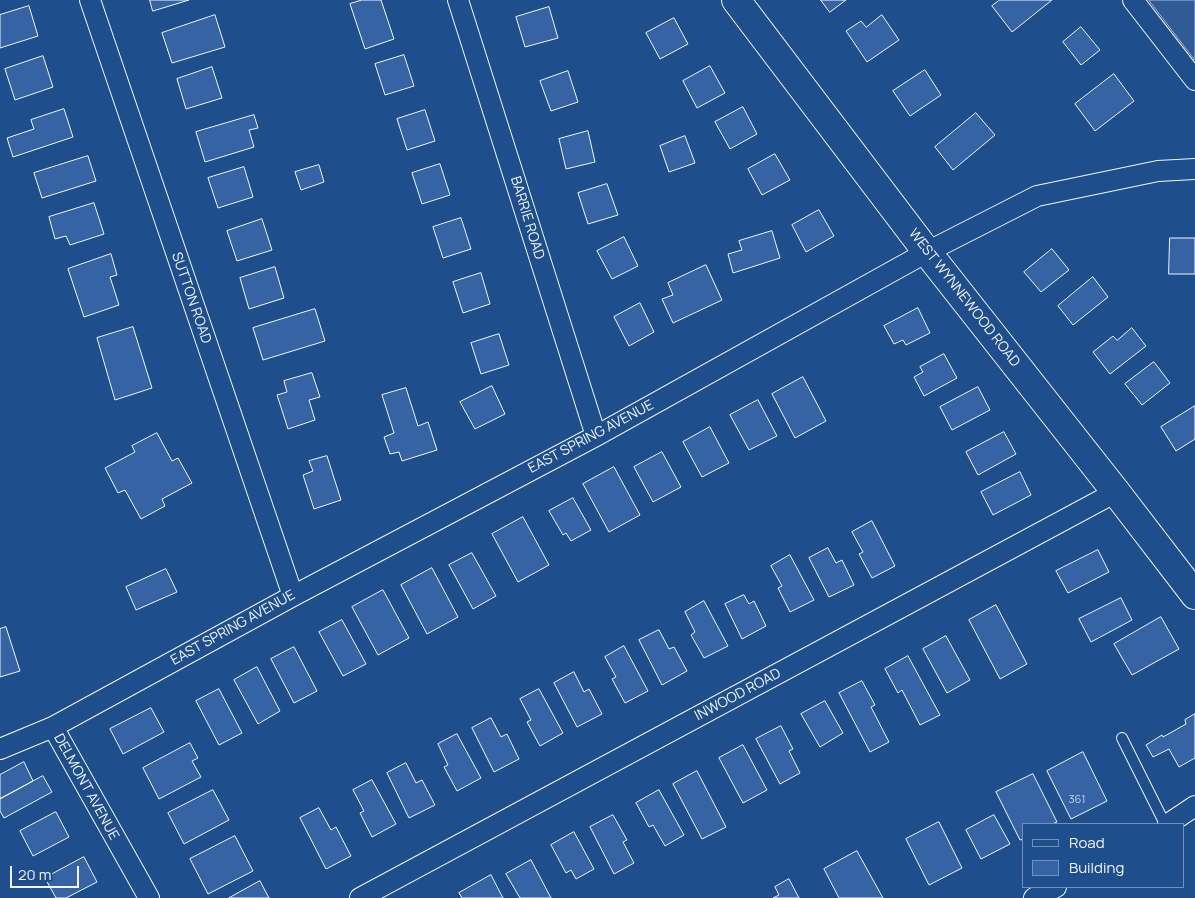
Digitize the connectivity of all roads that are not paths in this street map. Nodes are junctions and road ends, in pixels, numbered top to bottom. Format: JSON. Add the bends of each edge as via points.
{"nodes":[{"id":1,"x":90,"y":0,"type":"edge"},
{"id":2,"x":458,"y":0,"type":"edge"},
{"id":3,"x":736,"y":0,"type":"edge"},
{"id":4,"x":1133,"y":0,"type":"edge"},
{"id":5,"x":1195,"y":80,"type":"edge"},
{"id":6,"x":1195,"y":169,"type":"edge"},
{"id":7,"x":927,"y":252,"type":"junction"},
{"id":8,"x":596,"y":436,"type":"junction"},
{"id":9,"x":1116,"y":492,"type":"junction"},
{"id":10,"x":1195,"y":595,"type":"edge"},
{"id":11,"x":293,"y":596,"type":"junction"},
{"id":12,"x":53,"y":728,"type":"junction"},
{"id":13,"x":1122,"y":738,"type":"dead end"},
{"id":14,"x":0,"y":749,"type":"edge"},
{"id":15,"x":1195,"y":806,"type":"edge"},
{"id":16,"x":1165,"y":823,"type":"edge"},
{"id":17,"x":1168,"y":823,"type":"edge"},
{"id":18,"x":1054,"y":888,"type":"edge"},
{"id":19,"x":149,"y":898,"type":"edge"},
{"id":20,"x":360,"y":898,"type":"edge"},
{"id":21,"x":1034,"y":898,"type":"edge"}],
"edges":[{"from":1,"to":11,"type":"street","name":"SUTTON ROAD"},
{"from":2,"to":8,"type":"street","name":"BARRIE ROAD"},
{"from":3,"to":7,"type":"main road","name":"WEST WYNNEWOOD ROAD"},
{"from":4,"to":5,"type":"street"},
{"from":6,"to":7,"type":"street","name":"EAST SPRING AVENUE","via":[[1158,171],[1037,196]]},
{"from":7,"to":8,"type":"street","name":"EAST SPRING AVENUE"},
{"from":7,"to":9,"type":"main road","name":"WEST WYNNEWOOD ROAD"},
{"from":8,"to":11,"type":"street","name":"EAST SPRING AVENUE"},
{"from":9,"to":10,"type":"main road","name":"WEST WYNNEWOOD ROAD"},
{"from":9,"to":20,"type":"street","name":"INWOOD ROAD"},
{"from":11,"to":12,"type":"street","name":"EAST SPRING AVENUE"},
{"from":12,"to":14,"type":"street","name":"EAST SPRING AVENUE"},
{"from":12,"to":19,"type":"street","name":"DELMONT AVENUE"},
{"from":13,"to":16,"type":"lane"},
{"from":15,"to":17,"type":"street"},
{"from":18,"to":21,"type":"street"}]}
